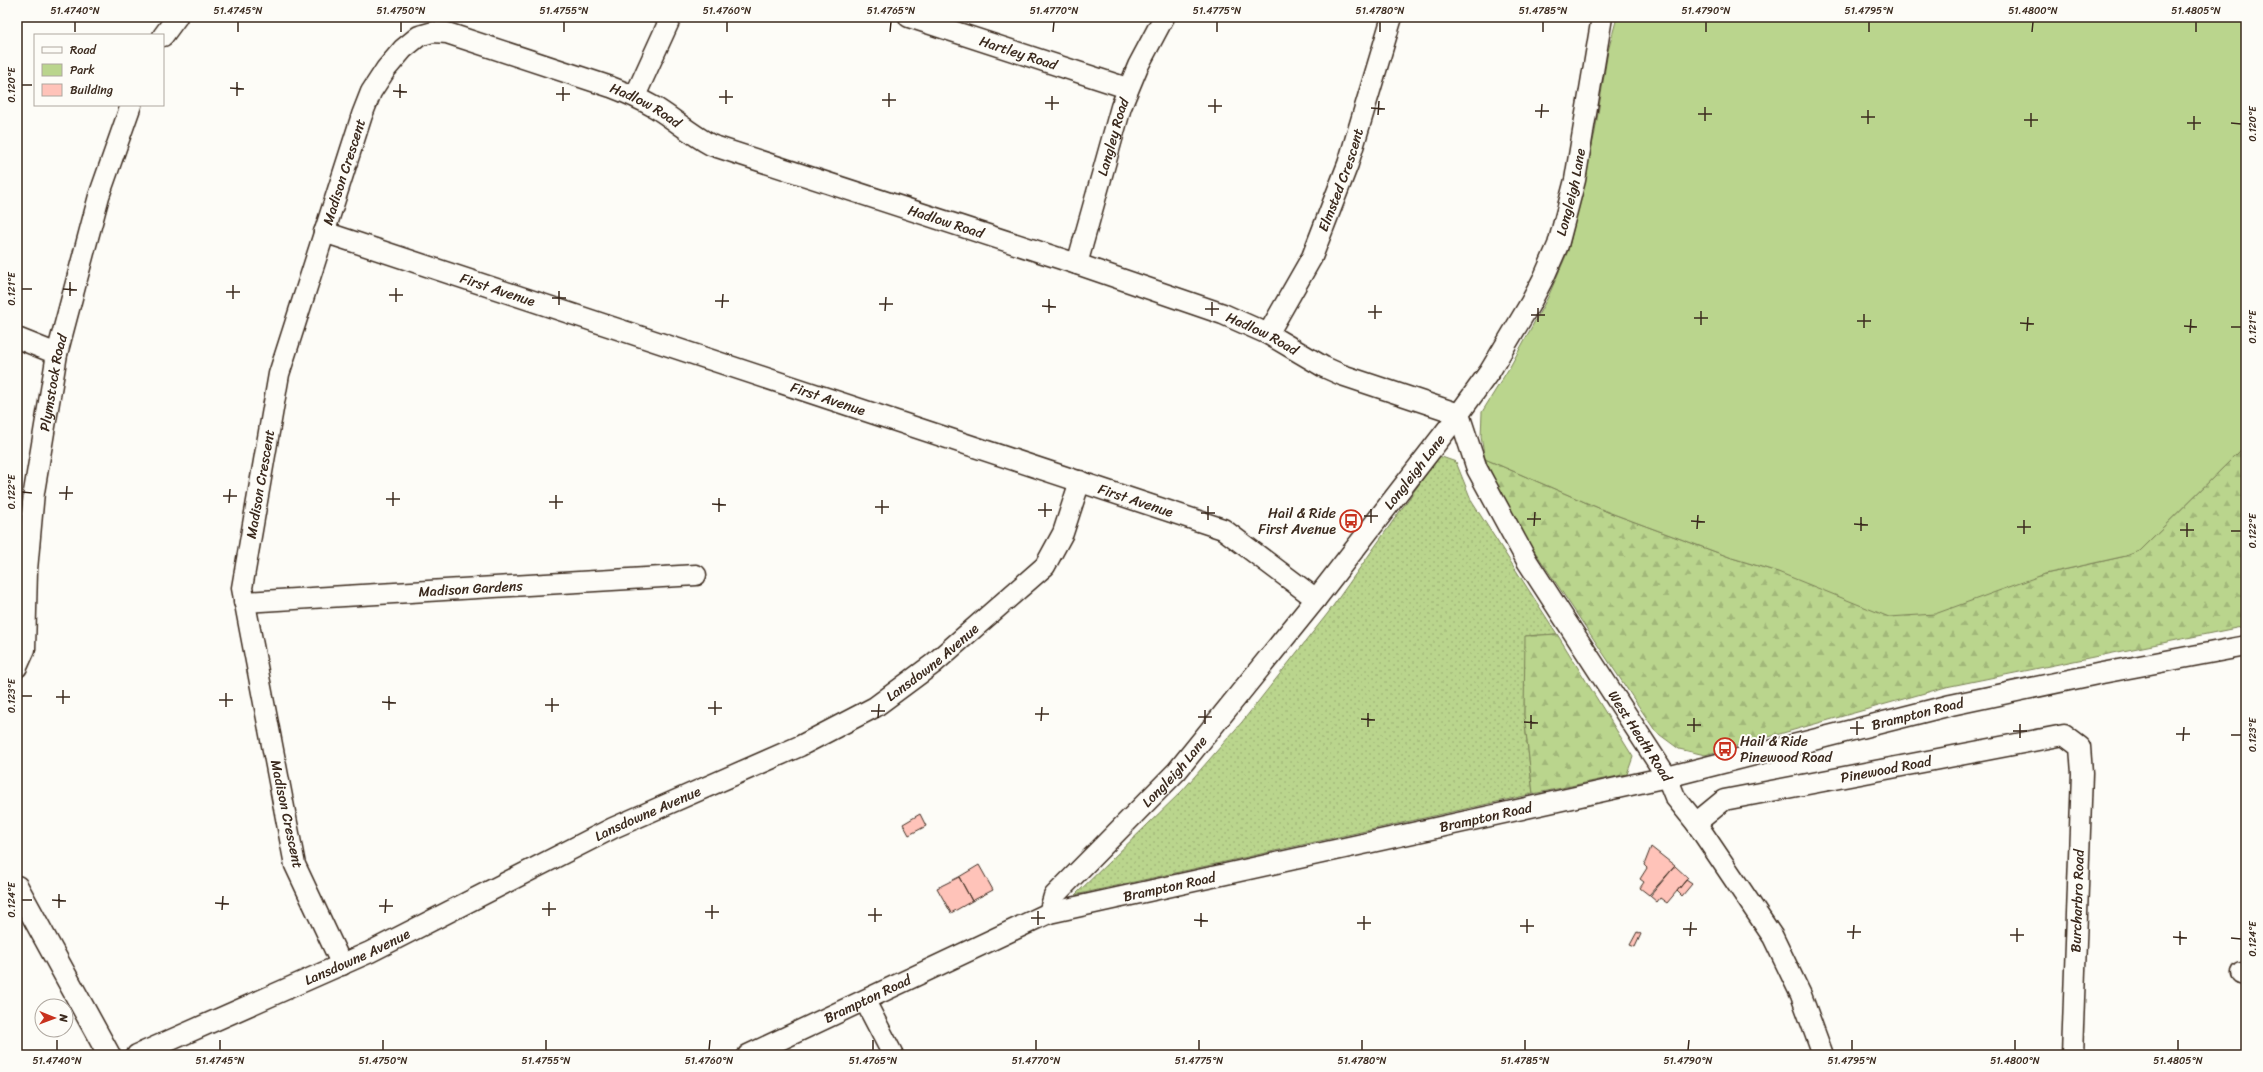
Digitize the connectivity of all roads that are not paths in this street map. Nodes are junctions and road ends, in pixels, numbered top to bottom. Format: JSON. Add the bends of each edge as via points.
{"nodes":[{"id":1,"x":177,"y":17,"type":"edge"},
{"id":2,"x":671,"y":17,"type":"edge"},
{"id":3,"x":909,"y":17,"type":"edge"},
{"id":4,"x":1164,"y":17,"type":"edge"},
{"id":5,"x":1392,"y":17,"type":"edge"},
{"id":6,"x":1602,"y":17,"type":"edge"},
{"id":7,"x":433,"y":24,"type":"edge"},
{"id":8,"x":164,"y":35,"type":"edge"},
{"id":9,"x":1127,"y":88,"type":"junction"},
{"id":10,"x":635,"y":96,"type":"junction"},
{"id":11,"x":131,"y":106,"type":"edge"},
{"id":12,"x":324,"y":232,"type":"junction"},
{"id":13,"x":1077,"y":264,"type":"junction"},
{"id":14,"x":1268,"y":334,"type":"junction"},
{"id":15,"x":17,"y":338,"type":"edge"},
{"id":16,"x":57,"y":354,"type":"junction"},
{"id":17,"x":1459,"y":414,"type":"junction"},
{"id":18,"x":1080,"y":481,"type":"junction"},
{"id":19,"x":696,"y":575,"type":"dead end"},
{"id":20,"x":1316,"y":599,"type":"junction"},
{"id":21,"x":244,"y":602,"type":"junction"},
{"id":22,"x":2246,"y":646,"type":"edge"},
{"id":23,"x":17,"y":668,"type":"edge"},
{"id":24,"x":2080,"y":747,"type":"joint"},
{"id":25,"x":1667,"y":777,"type":"junction"},
{"id":26,"x":1696,"y":823,"type":"junction"},
{"id":27,"x":17,"y":888,"type":"edge"},
{"id":28,"x":1049,"y":913,"type":"junction"},
{"id":29,"x":342,"y":965,"type":"junction"},
{"id":30,"x":865,"y":1001,"type":"junction"},
{"id":31,"x":109,"y":1055,"type":"edge"},
{"id":32,"x":138,"y":1055,"type":"edge"},
{"id":33,"x":748,"y":1055,"type":"edge"},
{"id":34,"x":893,"y":1055,"type":"edge"},
{"id":35,"x":1823,"y":1055,"type":"edge"},
{"id":36,"x":2072,"y":1055,"type":"edge"}],
"edges":[{"from":1,"to":8,"type":"street"},
{"from":2,"to":10,"type":"street"},
{"from":3,"to":9,"type":"street","name":"Hartley Road"},
{"from":4,"to":9,"type":"street","name":"Langley Road"},
{"from":5,"to":14,"type":"street","name":"Elmsted Crescent","via":[[1348,164],[1312,257]]},
{"from":6,"to":17,"type":"street","name":"Longleigh Lane","via":[[1575,180],[1558,245],[1530,304],[1490,371]]},
{"from":7,"to":10,"type":"street","name":"Hadlow Road","via":[[459,37]]},
{"from":7,"to":12,"type":"street","name":"Madison Crescent","via":[[402,50],[371,92]]},
{"from":9,"to":13,"type":"street","name":"Langley Road"},
{"from":10,"to":13,"type":"street","name":"Hadlow Road","via":[[658,109],[693,136],[722,150]]},
{"from":11,"to":16,"type":"street","name":"Plymstock Road","via":[[99,196]]},
{"from":12,"to":18,"type":"street","name":"First Avenue"},
{"from":12,"to":21,"type":"street","name":"Madison Crescent","via":[[279,374],[242,588]]},
{"from":13,"to":14,"type":"street","name":"Hadlow Road","via":[[1223,314]]},
{"from":14,"to":17,"type":"street","name":"Hadlow Road","via":[[1342,375]]},
{"from":15,"to":16,"type":"street"},
{"from":16,"to":23,"type":"street","name":"Plymstock Road","via":[[34,492],[27,570],[25,649]]},
{"from":17,"to":20,"type":"street","name":"Longleigh Lane"},
{"from":17,"to":25,"type":"street","name":"West Heath Road","via":[[1477,469],[1527,561]]},
{"from":18,"to":20,"type":"street","name":"First Avenue","via":[[1223,529]]},
{"from":18,"to":29,"type":"street","name":"Lansdowne Avenue","via":[[1063,533],[1045,566],[933,664],[875,707],[800,746],[613,828]]},
{"from":19,"to":21,"type":"street","name":"Madison Gardens"},
{"from":20,"to":28,"type":"street","name":"Longleigh Lane","via":[[1177,772],[1054,896]]},
{"from":21,"to":29,"type":"street","name":"Madison Crescent","via":[[295,864]]},
{"from":22,"to":25,"type":"street","name":"Brampton Road","via":[[1951,704]]},
{"from":24,"to":26,"type":"street","name":"Pinewood Road","via":[[2064,735],[1724,800]]},
{"from":24,"to":36,"type":"street","name":"Burcharbro Road","via":[[2082,773]]},
{"from":25,"to":26,"type":"street","name":"West Heath Road","via":[[1675,797]]},
{"from":25,"to":28,"type":"street","name":"Brampton Road"},
{"from":26,"to":35,"type":"street","name":"West Heath Road","via":[[1773,937],[1801,995]]},
{"from":27,"to":31,"type":"street"},
{"from":28,"to":30,"type":"street","name":"Brampton Road"},
{"from":29,"to":32,"type":"street","name":"Lansdowne Avenue"},
{"from":30,"to":33,"type":"street","name":"Brampton Road"},
{"from":30,"to":34,"type":"street"}]}
